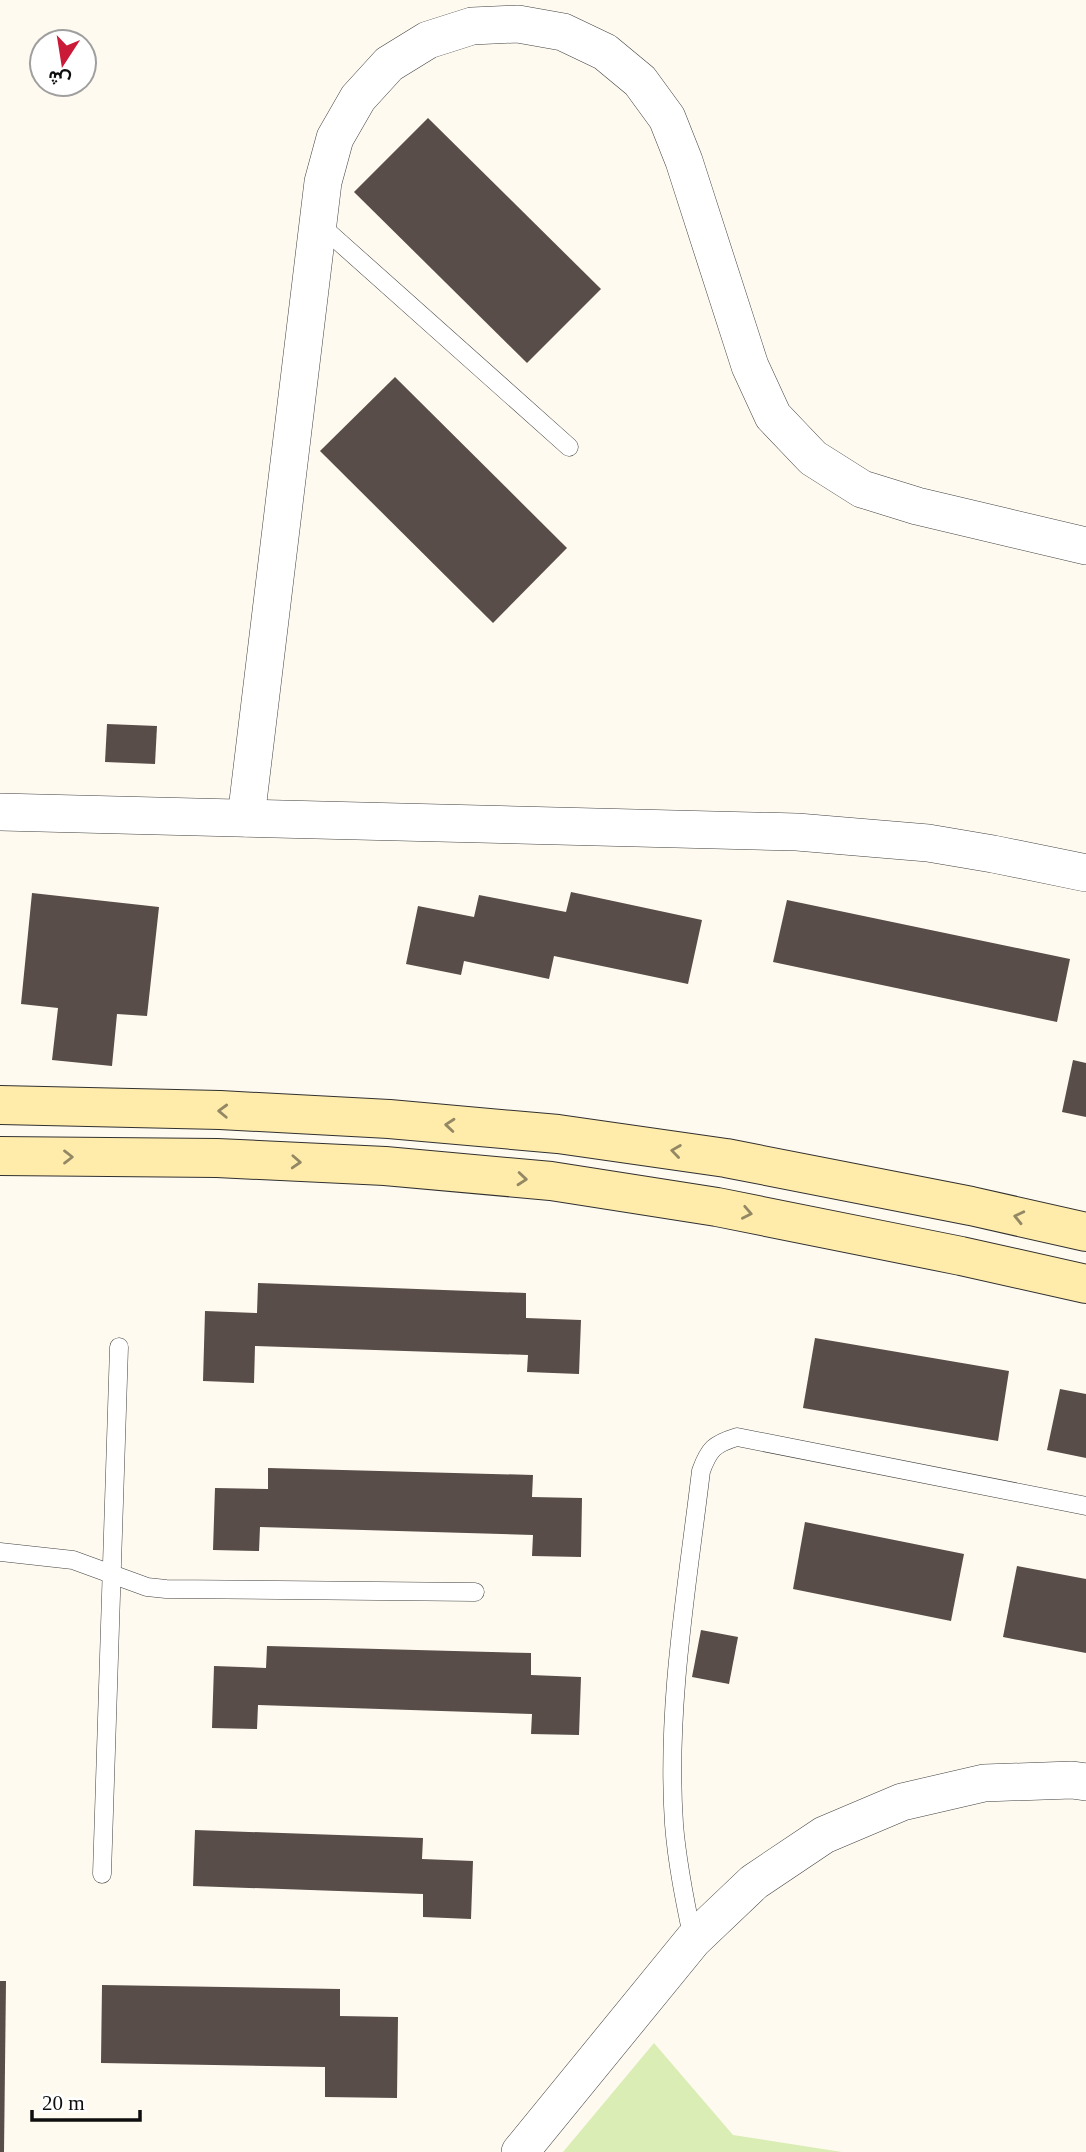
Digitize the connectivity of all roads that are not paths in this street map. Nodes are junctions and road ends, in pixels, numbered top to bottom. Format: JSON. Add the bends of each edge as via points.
{"nodes":[{"id":1,"x":318,"y":223,"type":"junction"},
{"id":2,"x":569,"y":447,"type":"dead end"},
{"id":3,"x":1086,"y":546,"type":"edge"},
{"id":4,"x":0,"y":812,"type":"edge"},
{"id":5,"x":246,"y":818,"type":"junction"},
{"id":6,"x":1086,"y":873,"type":"edge"},
{"id":7,"x":0,"y":1105,"type":"edge"},
{"id":8,"x":0,"y":1156,"type":"edge"},
{"id":9,"x":1086,"y":1232,"type":"edge"},
{"id":10,"x":1086,"y":1284,"type":"edge"},
{"id":11,"x":119,"y":1347,"type":"dead end"},
{"id":12,"x":1086,"y":1506,"type":"edge"},
{"id":13,"x":0,"y":1552,"type":"edge"},
{"id":14,"x":112,"y":1573,"type":"junction"},
{"id":15,"x":475,"y":1592,"type":"dead end"},
{"id":16,"x":1086,"y":1782,"type":"edge"},
{"id":17,"x":102,"y":1874,"type":"dead end"},
{"id":18,"x":693,"y":1940,"type":"junction"},
{"id":19,"x":520,"y":2152,"type":"edge"}],
"edges":[{"from":1,"to":2,"type":"lane"},
{"from":1,"to":3,"type":"street","via":[[335,138],[358,97],[389,64],[428,40],[472,26],[518,24],[564,32],[605,52],[640,81],[667,118],[750,366],[773,416],[813,458],[862,489]]},
{"from":1,"to":5,"type":"street"},
{"from":4,"to":5,"type":"street"},
{"from":5,"to":6,"type":"street","via":[[797,832],[928,844]]},
{"from":9,"to":7,"type":"main road","one_way":true,"via":[[726,1158],[558,1134],[220,1110]]},
{"from":8,"to":10,"type":"main road","one_way":true,"via":[[259,1160],[551,1181],[717,1207]]},
{"from":11,"to":14,"type":"lane"},
{"from":12,"to":18,"type":"lane","via":[[737,1437],[720,1442],[707,1455],[701,1471],[674,1707],[672,1766],[681,1883]]},
{"from":13,"to":14,"type":"lane","via":[[63,1558]]},
{"from":14,"to":15,"type":"lane","via":[[166,1589]]},
{"from":14,"to":17,"type":"lane"},
{"from":16,"to":18,"type":"street","via":[[984,1783],[902,1802],[824,1835],[789,1858],[754,1882]]},
{"from":18,"to":19,"type":"street"}]}
